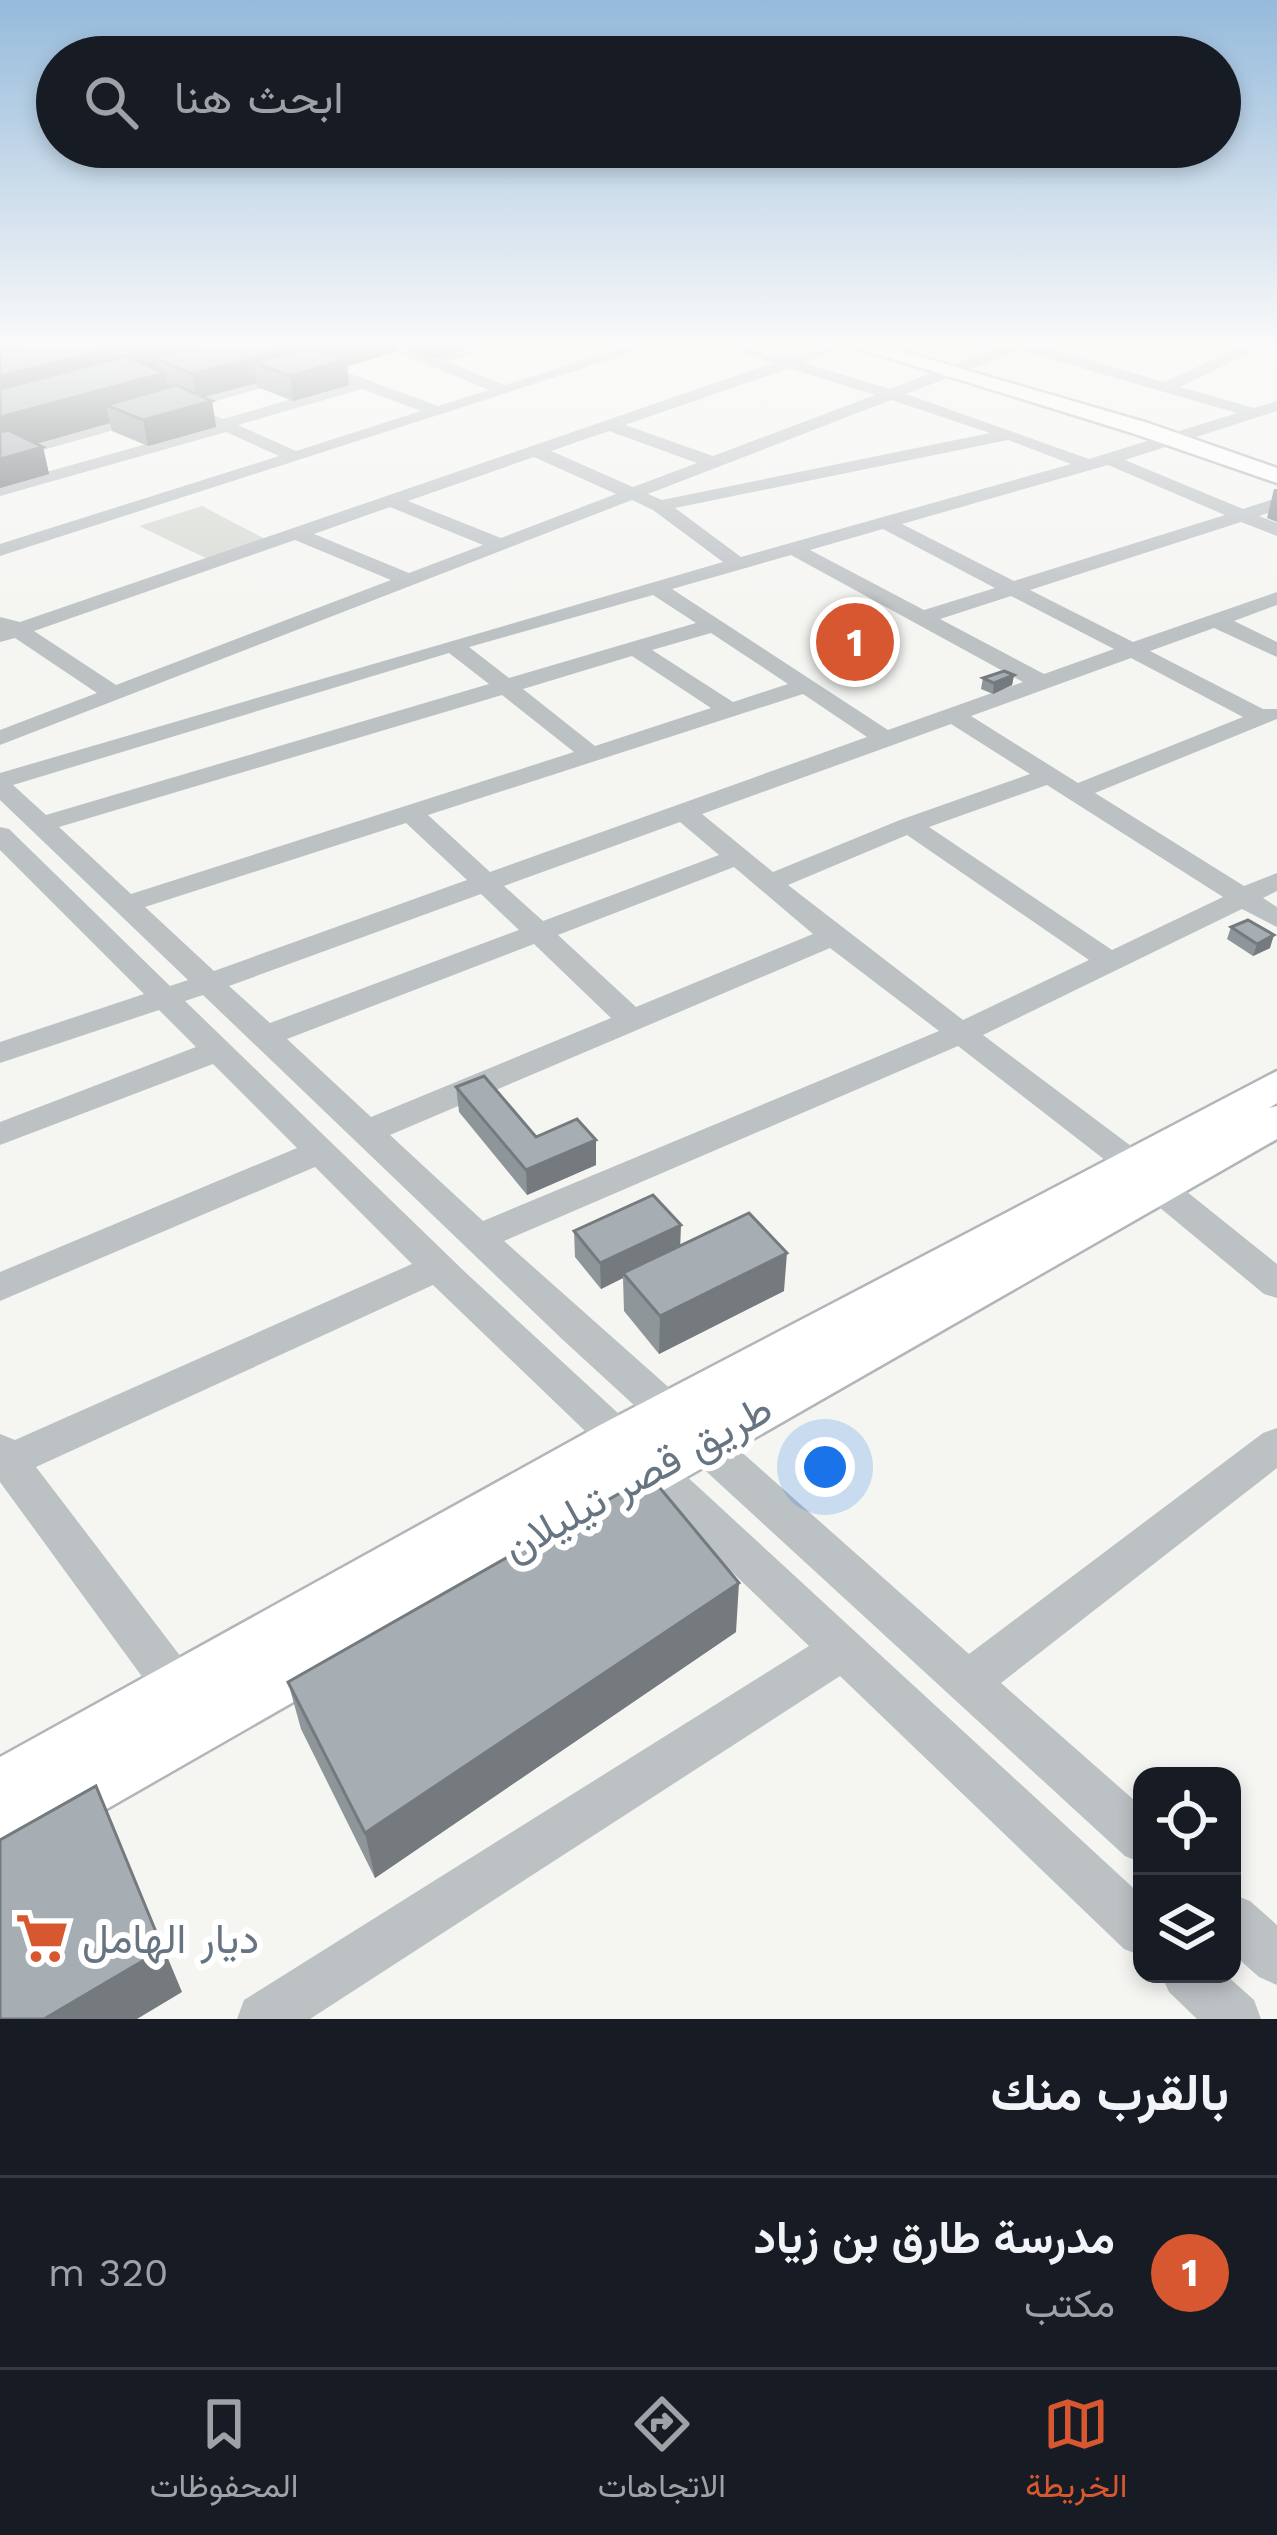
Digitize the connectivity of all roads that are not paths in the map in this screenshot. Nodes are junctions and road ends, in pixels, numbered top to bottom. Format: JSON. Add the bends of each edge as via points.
{"nodes":[{"id":1,"x":74,"y":437,"type":"edge"},
{"id":2,"x":185,"y":437,"type":"edge"},
{"id":3,"x":250,"y":437,"type":"edge"},
{"id":4,"x":355,"y":437,"type":"edge"},
{"id":5,"x":568,"y":437,"type":"edge"},
{"id":6,"x":642,"y":437,"type":"edge"},
{"id":7,"x":774,"y":437,"type":"edge"},
{"id":8,"x":995,"y":437,"type":"edge"},
{"id":9,"x":1021,"y":437,"type":"edge"},
{"id":10,"x":1181,"y":437,"type":"joint"},
{"id":11,"x":533,"y":450,"type":"junction"},
{"id":12,"x":294,"y":456,"type":"junction"},
{"id":13,"x":0,"y":458,"type":"edge"},
{"id":14,"x":712,"y":462,"type":"junction"},
{"id":15,"x":1099,"y":462,"type":"junction"},
{"id":16,"x":1277,"y":472,"type":"edge"},
{"id":17,"x":0,"y":490,"type":"edge"},
{"id":18,"x":632,"y":492,"type":"junction"},
{"id":19,"x":391,"y":501,"type":"junction"},
{"id":20,"x":1277,"y":504,"type":"edge"},
{"id":21,"x":660,"y":506,"type":"junction"},
{"id":22,"x":1242,"y":516,"type":"junction"},
{"id":23,"x":886,"y":523,"type":"junction"},
{"id":24,"x":0,"y":524,"type":"edge"},
{"id":25,"x":1277,"y":530,"type":"edge"},
{"id":26,"x":297,"y":534,"type":"junction"},
{"id":27,"x":28,"y":541,"type":"junction"},
{"id":28,"x":496,"y":543,"type":"junction"},
{"id":29,"x":794,"y":549,"type":"junction"},
{"id":30,"x":0,"y":550,"type":"edge"},
{"id":31,"x":738,"y":564,"type":"junction"},
{"id":32,"x":406,"y":578,"type":"junction"},
{"id":33,"x":1014,"y":587,"type":"junction"},
{"id":34,"x":657,"y":588,"type":"junction"},
{"id":35,"x":1277,"y":598,"type":"edge"},
{"id":36,"x":924,"y":617,"type":"junction"},
{"id":37,"x":1215,"y":620,"type":"junction"},
{"id":38,"x":714,"y":626,"type":"junction"},
{"id":39,"x":6,"y":628,"type":"edge"},
{"id":40,"x":453,"y":645,"type":"junction"},
{"id":41,"x":634,"y":648,"type":"junction"},
{"id":42,"x":1135,"y":650,"type":"junction"},
{"id":43,"x":1277,"y":650,"type":"edge"},
{"id":44,"x":1041,"y":682,"type":"junction"},
{"id":45,"x":508,"y":684,"type":"junction"},
{"id":46,"x":805,"y":686,"type":"junction"},
{"id":47,"x":113,"y":693,"type":"junction"},
{"id":48,"x":731,"y":710,"type":"junction"},
{"id":49,"x":1269,"y":714,"type":"edge"},
{"id":50,"x":953,"y":715,"type":"junction"},
{"id":51,"x":0,"y":738,"type":"edge"},
{"id":52,"x":886,"y":739,"type":"junction"},
{"id":53,"x":592,"y":755,"type":"junction"},
{"id":54,"x":1050,"y":776,"type":"junction"},
{"id":55,"x":0,"y":783,"type":"edge"},
{"id":56,"x":1076,"y":792,"type":"junction"},
{"id":57,"x":411,"y":813,"type":"junction"},
{"id":58,"x":685,"y":813,"type":"junction"},
{"id":59,"x":39,"y":825,"type":"junction"},
{"id":60,"x":909,"y":825,"type":"junction"},
{"id":61,"x":0,"y":835,"type":"edge"},
{"id":62,"x":737,"y":856,"type":"junction"},
{"id":63,"x":1277,"y":881,"type":"edge"},
{"id":64,"x":772,"y":882,"type":"junction"},
{"id":65,"x":486,"y":884,"type":"junction"},
{"id":66,"x":1243,"y":897,"type":"junction"},
{"id":67,"x":124,"y":905,"type":"junction"},
{"id":68,"x":1277,"y":919,"type":"edge"},
{"id":69,"x":537,"y":932,"type":"junction"},
{"id":70,"x":833,"y":936,"type":"junction"},
{"id":71,"x":1112,"y":963,"type":"junction"},
{"id":72,"x":211,"y":982,"type":"junction"},
{"id":73,"x":166,"y":998,"type":"junction"},
{"id":74,"x":634,"y":1022,"type":"junction"},
{"id":75,"x":960,"y":1034,"type":"junction"},
{"id":76,"x":266,"y":1036,"type":"junction"},
{"id":77,"x":221,"y":1049,"type":"junction"},
{"id":78,"x":0,"y":1053,"type":"edge"},
{"id":79,"x":1277,"y":1085,"type":"edge"},
{"id":80,"x":1277,"y":1120,"type":"edge"},
{"id":81,"x":368,"y":1131,"type":"junction"},
{"id":82,"x":0,"y":1134,"type":"edge"},
{"id":83,"x":319,"y":1152,"type":"junction"},
{"id":84,"x":1147,"y":1177,"type":"junction"},
{"id":85,"x":477,"y":1238,"type":"junction"},
{"id":86,"x":437,"y":1268,"type":"junction"},
{"id":87,"x":1277,"y":1284,"type":"edge"},
{"id":88,"x":0,"y":1287,"type":"edge"},
{"id":89,"x":685,"y":1427,"type":"junction"},
{"id":90,"x":1277,"y":1445,"type":"edge"},
{"id":91,"x":636,"y":1455,"type":"junction"},
{"id":92,"x":3,"y":1459,"type":"edge"},
{"id":93,"x":843,"y":1649,"type":"junction"},
{"id":94,"x":967,"y":1682,"type":"junction"},
{"id":95,"x":178,"y":1690,"type":"junction"},
{"id":96,"x":0,"y":1791,"type":"edge"},
{"id":97,"x":1133,"y":1831,"type":"edge"},
{"id":98,"x":0,"y":1838,"type":"edge"},
{"id":99,"x":1133,"y":1923,"type":"edge"},
{"id":100,"x":1241,"y":1927,"type":"edge"},
{"id":101,"x":1277,"y":1959,"type":"edge"},
{"id":102,"x":1197,"y":1983,"type":"edge"},
{"id":103,"x":262,"y":2019,"type":"edge"},
{"id":104,"x":1235,"y":2019,"type":"edge"}],
"edges":[{"from":1,"to":13,"type":"street"},
{"from":2,"to":17,"type":"street"},
{"from":3,"to":12,"type":"street"},
{"from":4,"to":12,"type":"street"},
{"from":5,"to":11,"type":"street"},
{"from":6,"to":14,"type":"street"},
{"from":7,"to":14,"type":"street"},
{"from":8,"to":21,"type":"street"},
{"from":9,"to":15,"type":"street"},
{"from":10,"to":15,"type":"street"},
{"from":10,"to":16,"type":"main road"},
{"from":11,"to":18,"type":"street"},
{"from":11,"to":19,"type":"street"},
{"from":12,"to":27,"type":"street"},
{"from":14,"to":18,"type":"street"},
{"from":15,"to":22,"type":"street"},
{"from":15,"to":23,"type":"street"},
{"from":18,"to":21,"type":"street"},
{"from":18,"to":28,"type":"street"},
{"from":19,"to":26,"type":"street"},
{"from":19,"to":28,"type":"street"},
{"from":20,"to":22,"type":"street"},
{"from":21,"to":31,"type":"street"},
{"from":22,"to":25,"type":"street"},
{"from":22,"to":33,"type":"street"},
{"from":23,"to":29,"type":"street"},
{"from":23,"to":33,"type":"street"},
{"from":24,"to":27,"type":"street"},
{"from":26,"to":32,"type":"street"},
{"from":26,"to":39,"type":"street"},
{"from":27,"to":30,"type":"street"},
{"from":28,"to":32,"type":"street"},
{"from":29,"to":31,"type":"street"},
{"from":29,"to":36,"type":"street"},
{"from":31,"to":34,"type":"street"},
{"from":32,"to":47,"type":"street"},
{"from":33,"to":36,"type":"street"},
{"from":33,"to":42,"type":"street"},
{"from":34,"to":38,"type":"street"},
{"from":34,"to":40,"type":"street"},
{"from":35,"to":37,"type":"street"},
{"from":36,"to":44,"type":"street"},
{"from":37,"to":42,"type":"street"},
{"from":37,"to":43,"type":"street"},
{"from":38,"to":41,"type":"street"},
{"from":38,"to":46,"type":"street"},
{"from":39,"to":47,"type":"street"},
{"from":40,"to":45,"type":"street"},
{"from":40,"to":55,"type":"street"},
{"from":41,"to":45,"type":"street"},
{"from":41,"to":48,"type":"street"},
{"from":42,"to":44,"type":"street"},
{"from":42,"to":49,"type":"street"},
{"from":44,"to":50,"type":"street"},
{"from":45,"to":53,"type":"street"},
{"from":45,"to":59,"type":"street"},
{"from":46,"to":48,"type":"street"},
{"from":46,"to":52,"type":"street"},
{"from":47,"to":51,"type":"street"},
{"from":48,"to":53,"type":"street"},
{"from":49,"to":56,"type":"street"},
{"from":50,"to":52,"type":"street"},
{"from":50,"to":54,"type":"street"},
{"from":52,"to":58,"type":"street"},
{"from":53,"to":57,"type":"street"},
{"from":54,"to":56,"type":"street"},
{"from":54,"to":60,"type":"street"},
{"from":55,"to":59,"type":"street"},
{"from":56,"to":66,"type":"street"},
{"from":57,"to":65,"type":"street"},
{"from":57,"to":67,"type":"street"},
{"from":58,"to":62,"type":"street"},
{"from":58,"to":65,"type":"street"},
{"from":59,"to":67,"type":"street"},
{"from":60,"to":64,"type":"street"},
{"from":60,"to":71,"type":"street"},
{"from":61,"to":73,"type":"street"},
{"from":62,"to":64,"type":"street"},
{"from":62,"to":69,"type":"street"},
{"from":63,"to":66,"type":"street"},
{"from":64,"to":70,"type":"street"},
{"from":65,"to":69,"type":"street"},
{"from":65,"to":72,"type":"street"},
{"from":66,"to":68,"type":"street"},
{"from":66,"to":71,"type":"street"},
{"from":67,"to":72,"type":"street"},
{"from":69,"to":74,"type":"street"},
{"from":69,"to":76,"type":"street"},
{"from":70,"to":74,"type":"street"},
{"from":70,"to":75,"type":"street"},
{"from":71,"to":75,"type":"street"},
{"from":72,"to":73,"type":"street"},
{"from":72,"to":76,"type":"street"},
{"from":73,"to":77,"type":"street"},
{"from":73,"to":78,"type":"street"},
{"from":74,"to":81,"type":"street"},
{"from":75,"to":84,"type":"street"},
{"from":75,"to":85,"type":"street"},
{"from":76,"to":81,"type":"street"},
{"from":77,"to":82,"type":"street"},
{"from":77,"to":83,"type":"street"},
{"from":79,"to":84,"type":"main road","name":"طريق قصر تيليلان"},
{"from":80,"to":84,"type":"main road","name":"طريق قصر تيليلان"},
{"from":81,"to":85,"type":"street"},
{"from":83,"to":86,"type":"street"},
{"from":83,"to":88,"type":"street"},
{"from":84,"to":87,"type":"street"},
{"from":84,"to":89,"type":"main road","name":"طريق قصر تيليلان"},
{"from":85,"to":89,"type":"street"},
{"from":86,"to":91,"type":"street"},
{"from":86,"to":92,"type":"street"},
{"from":89,"to":91,"type":"main road","name":"طريق قصر تيليلان"},
{"from":89,"to":94,"type":"street"},
{"from":90,"to":94,"type":"street"},
{"from":91,"to":93,"type":"street"},
{"from":91,"to":95,"type":"main road","name":"طريق قصر تيليلان"},
{"from":91,"to":98,"type":"main road","name":"طريق قصر تيليلان"},
{"from":92,"to":95,"type":"street"},
{"from":93,"to":99,"type":"street"},
{"from":93,"to":103,"type":"street"},
{"from":94,"to":97,"type":"street"},
{"from":95,"to":96,"type":"main road","name":"طريق قصر تيليلان"},
{"from":100,"to":101,"type":"street"},
{"from":102,"to":104,"type":"street"}]}
